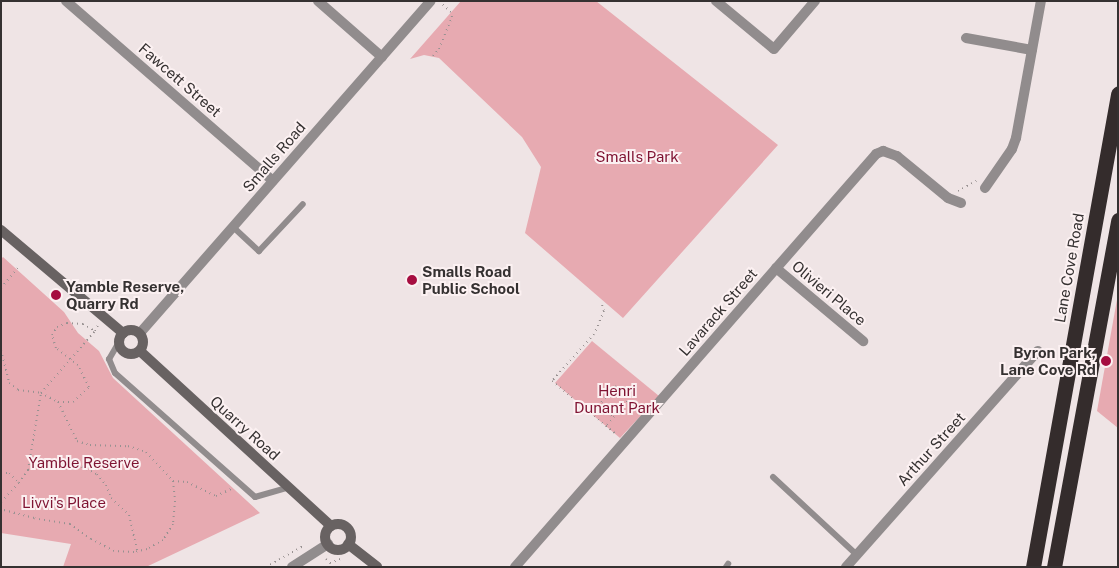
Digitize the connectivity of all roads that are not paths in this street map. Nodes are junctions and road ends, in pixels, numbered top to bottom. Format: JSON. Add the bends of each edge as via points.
{"nodes":[{"id":1,"x":66,"y":1,"type":"edge"},
{"id":2,"x":318,"y":1,"type":"edge"},
{"id":3,"x":431,"y":1,"type":"edge"},
{"id":4,"x":716,"y":1,"type":"edge"},
{"id":5,"x":815,"y":1,"type":"edge"},
{"id":6,"x":1041,"y":1,"type":"edge"},
{"id":7,"x":966,"y":38,"type":"dead end"},
{"id":8,"x":1032,"y":50,"type":"junction"},
{"id":9,"x":382,"y":56,"type":"junction"},
{"id":10,"x":1118,"y":94,"type":"edge"},
{"id":11,"x":273,"y":181,"type":"junction"},
{"id":12,"x":985,"y":188,"type":"dead end"},
{"id":13,"x":961,"y":203,"type":"dead end"},
{"id":14,"x":303,"y":204,"type":"dead end"},
{"id":15,"x":1118,"y":220,"type":"edge"},
{"id":16,"x":232,"y":226,"type":"junction"},
{"id":17,"x":1,"y":230,"type":"edge"},
{"id":18,"x":776,"y":268,"type":"junction"},
{"id":19,"x":140,"y":333,"type":"junction"},
{"id":20,"x":121,"y":338,"type":"junction"},
{"id":21,"x":862,"y":341,"type":"dead end"},
{"id":22,"x":140,"y":351,"type":"junction"},
{"id":23,"x":1038,"y":351,"type":"dead end"},
{"id":24,"x":773,"y":477,"type":"dead end"},
{"id":25,"x":289,"y":488,"type":"junction"},
{"id":26,"x":330,"y":526,"type":"junction"},
{"id":27,"x":328,"y":544,"type":"junction"},
{"id":28,"x":348,"y":544,"type":"junction"},
{"id":29,"x":857,"y":555,"type":"junction"},
{"id":30,"x":292,"y":567,"type":"edge"},
{"id":31,"x":377,"y":567,"type":"edge"},
{"id":32,"x":515,"y":567,"type":"edge"},
{"id":33,"x":846,"y":567,"type":"edge"},
{"id":34,"x":1033,"y":567,"type":"edge"},
{"id":35,"x":1054,"y":567,"type":"edge"}],
"edges":[{"from":1,"to":11,"type":"street","name":"Fawcett Street"},
{"from":2,"to":9,"type":"street"},
{"from":3,"to":9,"type":"street","name":"Smalls Road"},
{"from":4,"to":5,"type":"street","via":[[774,49]]},
{"from":6,"to":8,"type":"street"},
{"from":7,"to":8,"type":"street"},
{"from":8,"to":12,"type":"street","via":[[1016,138]]},
{"from":9,"to":11,"type":"street","name":"Smalls Road"},
{"from":10,"to":34,"type":"highway","name":"Lane Cove Road"},
{"from":11,"to":16,"type":"street","name":"Smalls Road"},
{"from":13,"to":18,"type":"street","name":"Lavarack Street","via":[[948,198],[897,156],[883,151],[870,160]]},
{"from":14,"to":16,"type":"lane","via":[[259,251]]},
{"from":15,"to":35,"type":"highway"},
{"from":16,"to":19,"type":"street","name":"Smalls Road"},
{"from":17,"to":20,"type":"street","via":[[103,316]]},
{"from":18,"to":21,"type":"street","name":"Olivieri Place"},
{"from":18,"to":32,"type":"street","name":"Lavarack Street"},
{"from":19,"to":20,"type":"street","via":[[129,330]]},
{"from":19,"to":22,"type":"street","via":[[144,344]]},
{"from":20,"to":22,"type":"street","via":[[124,352]]},
{"from":20,"to":25,"type":"lane","via":[[109,358],[115,373],[254,497]]},
{"from":22,"to":25,"type":"street","name":"Quarry Road"},
{"from":23,"to":29,"type":"street","name":"Arthur Street"},
{"from":24,"to":29,"type":"lane"},
{"from":25,"to":26,"type":"street","name":"Quarry Road"},
{"from":26,"to":27,"type":"street","via":[[326,534]]},
{"from":26,"to":28,"type":"street","via":[[339,524],[347,528],[351,536]]},
{"from":27,"to":28,"type":"street","via":[[338,549]]},
{"from":27,"to":30,"type":"street"},
{"from":28,"to":31,"type":"street"},
{"from":29,"to":33,"type":"street","name":"Arthur Street"}]}
